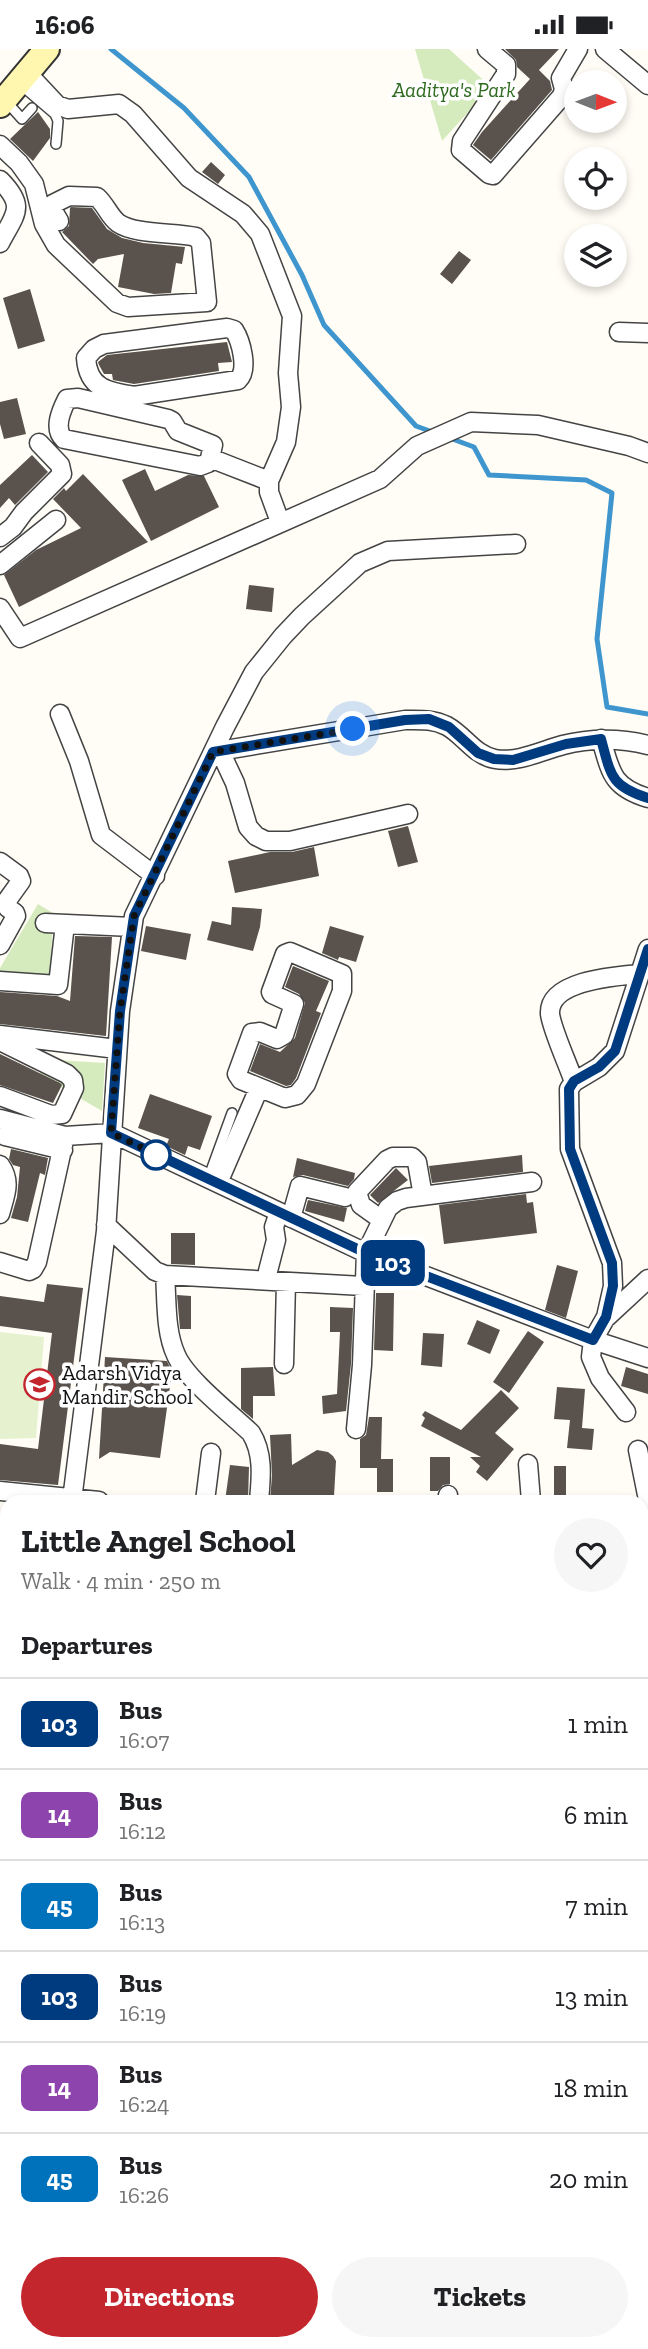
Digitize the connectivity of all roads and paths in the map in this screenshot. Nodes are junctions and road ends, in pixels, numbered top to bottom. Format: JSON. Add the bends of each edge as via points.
{"nodes":[{"id":1,"x":47,"y":49,"type":"edge"},
{"id":2,"x":487,"y":49,"type":"edge"},
{"id":3,"x":578,"y":49,"type":"edge"},
{"id":4,"x":613,"y":51,"type":"edge"},
{"id":5,"x":648,"y":85,"type":"edge"},
{"id":6,"x":13,"y":90,"type":"edge"},
{"id":7,"x":32,"y":108,"type":"dead end"},
{"id":8,"x":56,"y":144,"type":"dead end"},
{"id":9,"x":0,"y":145,"type":"edge"},
{"id":10,"x":0,"y":180,"type":"edge"},
{"id":11,"x":60,"y":221,"type":"dead end"},
{"id":12,"x":0,"y":243,"type":"edge"},
{"id":13,"x":206,"y":302,"type":"junction"},
{"id":14,"x":158,"y":305,"type":"junction"},
{"id":15,"x":210,"y":329,"type":"junction"},
{"id":16,"x":619,"y":332,"type":"dead end"},
{"id":17,"x":648,"y":333,"type":"edge"},
{"id":18,"x":162,"y":336,"type":"junction"},
{"id":19,"x":39,"y":443,"type":"dead end"},
{"id":20,"x":648,"y":453,"type":"edge"},
{"id":21,"x":210,"y":458,"type":"junction"},
{"id":22,"x":269,"y":481,"type":"junction"},
{"id":23,"x":56,"y":520,"type":"dead end"},
{"id":24,"x":280,"y":522,"type":"junction"},
{"id":25,"x":0,"y":537,"type":"edge"},
{"id":26,"x":516,"y":544,"type":"dead end"},
{"id":27,"x":0,"y":565,"type":"edge"},
{"id":28,"x":0,"y":608,"type":"edge"},
{"id":29,"x":6,"y":630,"type":"edge"},
{"id":30,"x":60,"y":714,"type":"dead end"},
{"id":31,"x":601,"y":739,"type":"junction"},
{"id":32,"x":648,"y":745,"type":"edge"},
{"id":33,"x":217,"y":751,"type":"junction"},
{"id":34,"x":648,"y":798,"type":"edge"},
{"id":35,"x":408,"y":814,"type":"dead end"},
{"id":36,"x":0,"y":862,"type":"edge"},
{"id":37,"x":155,"y":876,"type":"junction"},
{"id":38,"x":45,"y":923,"type":"dead end"},
{"id":39,"x":65,"y":924,"type":"junction"},
{"id":40,"x":132,"y":927,"type":"junction"},
{"id":41,"x":0,"y":945,"type":"edge"},
{"id":42,"x":648,"y":949,"type":"edge"},
{"id":43,"x":639,"y":974,"type":"junction"},
{"id":44,"x":0,"y":981,"type":"edge"},
{"id":45,"x":0,"y":1035,"type":"edge"},
{"id":46,"x":0,"y":1041,"type":"edge"},
{"id":47,"x":117,"y":1049,"type":"junction"},
{"id":48,"x":574,"y":1081,"type":"junction"},
{"id":49,"x":259,"y":1088,"type":"junction"},
{"id":50,"x":0,"y":1096,"type":"edge"},
{"id":51,"x":232,"y":1113,"type":"dead end"},
{"id":52,"x":62,"y":1114,"type":"junction"},
{"id":53,"x":4,"y":1126,"type":"edge"},
{"id":54,"x":111,"y":1133,"type":"junction"},
{"id":55,"x":60,"y":1140,"type":"junction"},
{"id":56,"x":0,"y":1165,"type":"edge"},
{"id":57,"x":213,"y":1181,"type":"junction"},
{"id":58,"x":532,"y":1182,"type":"dead end"},
{"id":59,"x":423,"y":1196,"type":"junction"},
{"id":60,"x":345,"y":1197,"type":"dead end"},
{"id":61,"x":0,"y":1214,"type":"edge"},
{"id":62,"x":285,"y":1215,"type":"junction"},
{"id":63,"x":382,"y":1220,"type":"junction"},
{"id":64,"x":106,"y":1225,"type":"junction"},
{"id":65,"x":366,"y":1253,"type":"junction"},
{"id":66,"x":0,"y":1262,"type":"edge"},
{"id":67,"x":268,"y":1271,"type":"dead end"},
{"id":68,"x":165,"y":1275,"type":"junction"},
{"id":69,"x":648,"y":1279,"type":"edge"},
{"id":70,"x":286,"y":1282,"type":"junction"},
{"id":71,"x":363,"y":1286,"type":"junction"},
{"id":72,"x":606,"y":1317,"type":"junction"},
{"id":73,"x":593,"y":1340,"type":"junction"},
{"id":74,"x":648,"y":1358,"type":"edge"},
{"id":75,"x":284,"y":1364,"type":"dead end"},
{"id":76,"x":626,"y":1412,"type":"dead end"},
{"id":77,"x":356,"y":1429,"type":"dead end"},
{"id":78,"x":638,"y":1450,"type":"dead end"},
{"id":79,"x":211,"y":1453,"type":"dead end"},
{"id":80,"x":528,"y":1464,"type":"dead end"},
{"id":81,"x":0,"y":1491,"type":"edge"},
{"id":82,"x":32,"y":1495,"type":"edge"},
{"id":83,"x":73,"y":1495,"type":"edge"},
{"id":84,"x":206,"y":1495,"type":"edge"},
{"id":85,"x":259,"y":1495,"type":"edge"},
{"id":86,"x":531,"y":1495,"type":"edge"},
{"id":87,"x":647,"y":1495,"type":"edge"}],
"edges":[{"from":1,"to":6,"type":"street"},
{"from":2,"to":3,"type":"street","via":[[506,65],[506,74],[461,149],[493,175],[562,96],[561,78]]},
{"from":4,"to":5,"type":"street"},
{"from":6,"to":7,"type":"lane","via":[[19,123]]},
{"from":6,"to":8,"type":"lane","via":[[55,114]]},
{"from":6,"to":22,"type":"street","via":[[68,109],[119,104],[189,178],[243,214],[260,234],[292,316],[291,407],[286,442]]},
{"from":9,"to":14,"type":"street","via":[[34,184],[44,224],[56,245],[117,303]]},
{"from":10,"to":12,"type":"street","via":[[13,193],[17,212]]},
{"from":11,"to":13,"type":"street","via":[[53,204],[69,196],[97,197],[121,225],[196,237],[201,243]]},
{"from":13,"to":14,"type":"street"},
{"from":13,"to":15,"type":"street"},
{"from":14,"to":18,"type":"street"},
{"from":15,"to":18,"type":"street"},
{"from":15,"to":18,"type":"street","via":[[234,330],[239,337],[244,370],[238,380],[134,395],[95,385],[87,372],[86,358],[104,344]]},
{"from":16,"to":17,"type":"street"},
{"from":19,"to":25,"type":"street","via":[[60,465],[62,474]]},
{"from":20,"to":24,"type":"street","via":[[538,425],[471,422],[417,446],[380,478]]},
{"from":21,"to":21,"type":"street","via":[[200,466],[64,439],[58,427],[64,404],[78,398],[168,419],[177,431],[213,445]]},
{"from":21,"to":22,"type":"street"},
{"from":22,"to":24,"type":"street"},
{"from":23,"to":27,"type":"street"},
{"from":24,"to":29,"type":"street","via":[[19,638]]},
{"from":26,"to":33,"type":"street","via":[[388,551],[360,563],[283,636],[254,672]]},
{"from":28,"to":29,"type":"street"},
{"from":30,"to":37,"type":"street","via":[[101,835]]},
{"from":31,"to":32,"type":"street"},
{"from":31,"to":33,"type":"street","via":[[513,760],[494,759],[478,753],[449,727],[429,719]]},
{"from":31,"to":34,"type":"street","via":[[616,781]]},
{"from":33,"to":35,"type":"street","via":[[235,783],[248,827],[266,841],[290,841]]},
{"from":33,"to":37,"type":"street"},
{"from":36,"to":41,"type":"street","via":[[21,881],[6,902],[16,916]]},
{"from":37,"to":40,"type":"street"},
{"from":38,"to":39,"type":"street"},
{"from":39,"to":40,"type":"street"},
{"from":39,"to":44,"type":"street","via":[[58,985]]},
{"from":40,"to":47,"type":"street"},
{"from":42,"to":43,"type":"street"},
{"from":43,"to":48,"type":"street","via":[[615,1051]]},
{"from":43,"to":48,"type":"street","via":[[577,984],[555,999],[550,1014]]},
{"from":45,"to":47,"type":"street"},
{"from":46,"to":52,"type":"street","via":[[73,1080]]},
{"from":47,"to":54,"type":"street"},
{"from":48,"to":72,"type":"street","via":[[569,1089],[569,1139],[612,1263],[613,1286]]},
{"from":49,"to":49,"type":"street","via":[[285,1098],[306,1084],[342,991],[342,974],[290,952],[285,954],[271,992],[294,1004],[284,1035],[277,1039],[252,1033],[237,1074]]},
{"from":49,"to":57,"type":"street"},
{"from":50,"to":52,"type":"street","via":[[51,1115]]},
{"from":51,"to":57,"type":"lane"},
{"from":52,"to":55,"type":"street"},
{"from":53,"to":55,"type":"street"},
{"from":53,"to":56,"type":"street"},
{"from":54,"to":55,"type":"street"},
{"from":54,"to":57,"type":"street"},
{"from":54,"to":64,"type":"street"},
{"from":55,"to":66,"type":"street","via":[[37,1262],[29,1271]]},
{"from":56,"to":61,"type":"street","via":[[9,1185]]},
{"from":57,"to":62,"type":"street"},
{"from":58,"to":59,"type":"street"},
{"from":59,"to":63,"type":"street","via":[[397,1201]]},
{"from":59,"to":63,"type":"street","via":[[412,1157],[387,1160],[357,1192],[360,1205]]},
{"from":60,"to":62,"type":"street","via":[[300,1186]]},
{"from":62,"to":65,"type":"street"},
{"from":62,"to":67,"type":"street","via":[[274,1227],[276,1240]]},
{"from":63,"to":65,"type":"street"},
{"from":64,"to":68,"type":"street"},
{"from":64,"to":83,"type":"street"},
{"from":65,"to":71,"type":"street"},
{"from":65,"to":73,"type":"street"},
{"from":68,"to":70,"type":"street"},
{"from":68,"to":85,"type":"street","via":[[169,1331],[176,1356],[256,1441],[261,1461]]},
{"from":69,"to":72,"type":"street"},
{"from":70,"to":71,"type":"street"},
{"from":70,"to":75,"type":"street"},
{"from":71,"to":77,"type":"street"},
{"from":72,"to":73,"type":"street"},
{"from":73,"to":74,"type":"street"},
{"from":73,"to":76,"type":"street","via":[[591,1357],[600,1378]]},
{"from":78,"to":87,"type":"street"},
{"from":79,"to":84,"type":"street"},
{"from":80,"to":86,"type":"street"},
{"from":81,"to":82,"type":"street"}]}
